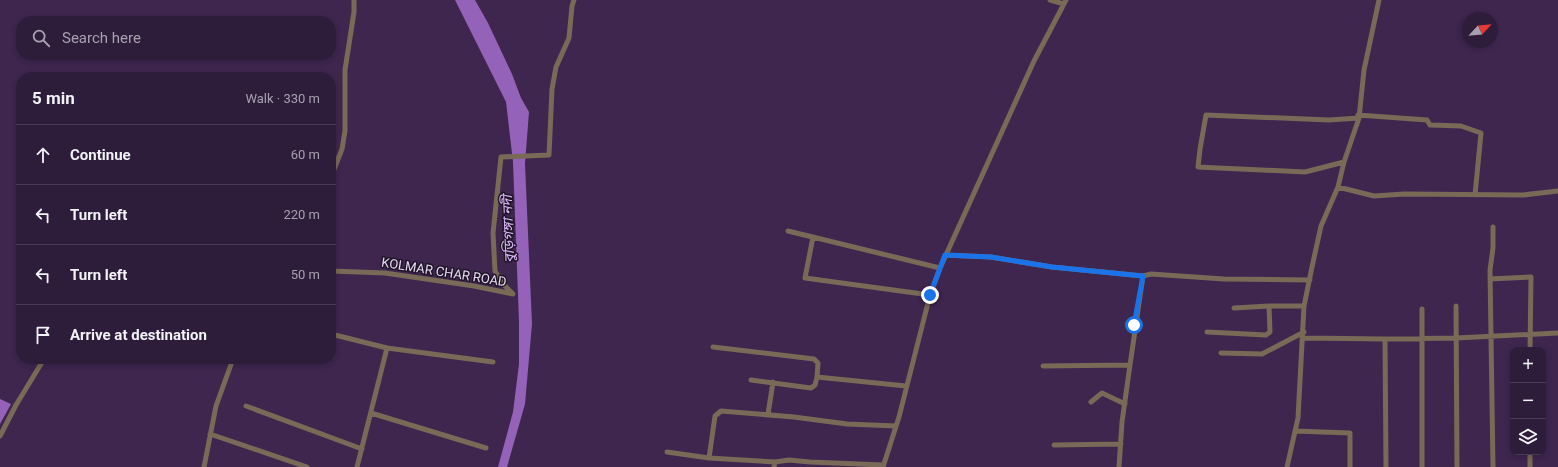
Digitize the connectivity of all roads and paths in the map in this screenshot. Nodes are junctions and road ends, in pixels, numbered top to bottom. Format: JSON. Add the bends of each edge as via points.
{"nodes":[{"id":1,"x":354,"y":0,"type":"edge"},
{"id":2,"x":574,"y":0,"type":"edge"},
{"id":3,"x":1050,"y":0,"type":"edge"},
{"id":4,"x":1379,"y":0,"type":"edge"},
{"id":5,"x":1065,"y":2,"type":"edge"},
{"id":6,"x":1359,"y":117,"type":"junction"},
{"id":7,"x":1344,"y":162,"type":"junction"},
{"id":8,"x":336,"y":164,"type":"edge"},
{"id":9,"x":1338,"y":187,"type":"junction"},
{"id":10,"x":1558,"y":191,"type":"edge"},
{"id":11,"x":1475,"y":195,"type":"junction"},
{"id":12,"x":1493,"y":227,"type":"dead end"},
{"id":13,"x":788,"y":231,"type":"dead end"},
{"id":14,"x":813,"y":237,"type":"junction"},
{"id":15,"x":945,"y":255,"type":"junction"},
{"id":16,"x":940,"y":268,"type":"junction"},
{"id":17,"x":336,"y":271,"type":"edge"},
{"id":18,"x":1143,"y":276,"type":"junction"},
{"id":19,"x":1490,"y":279,"type":"junction"},
{"id":20,"x":1310,"y":280,"type":"junction"},
{"id":21,"x":930,"y":295,"type":"junction"},
{"id":22,"x":1269,"y":306,"type":"junction"},
{"id":23,"x":1304,"y":306,"type":"junction"},
{"id":24,"x":1456,"y":306,"type":"dead end"},
{"id":25,"x":1234,"y":308,"type":"dead end"},
{"id":26,"x":1422,"y":309,"type":"dead end"},
{"id":27,"x":1207,"y":332,"type":"dead end"},
{"id":28,"x":1304,"y":332,"type":"junction"},
{"id":29,"x":1558,"y":333,"type":"edge"},
{"id":30,"x":1530,"y":334,"type":"junction"},
{"id":31,"x":336,"y":335,"type":"edge"},
{"id":32,"x":1491,"y":336,"type":"junction"},
{"id":33,"x":1303,"y":338,"type":"junction"},
{"id":34,"x":1456,"y":338,"type":"junction"},
{"id":35,"x":1385,"y":339,"type":"junction"},
{"id":36,"x":1422,"y":339,"type":"junction"},
{"id":37,"x":713,"y":347,"type":"dead end"},
{"id":38,"x":1530,"y":347,"type":"edge"},
{"id":39,"x":387,"y":348,"type":"junction"},
{"id":40,"x":1221,"y":353,"type":"dead end"},
{"id":41,"x":493,"y":362,"type":"dead end"},
{"id":42,"x":41,"y":364,"type":"edge"},
{"id":43,"x":231,"y":364,"type":"edge"},
{"id":44,"x":1130,"y":365,"type":"junction"},
{"id":45,"x":1043,"y":366,"type":"dead end"},
{"id":46,"x":817,"y":377,"type":"junction"},
{"id":47,"x":751,"y":380,"type":"dead end"},
{"id":48,"x":773,"y":382,"type":"junction"},
{"id":49,"x":906,"y":386,"type":"junction"},
{"id":50,"x":1091,"y":402,"type":"dead end"},
{"id":51,"x":1125,"y":404,"type":"junction"},
{"id":52,"x":246,"y":406,"type":"dead end"},
{"id":53,"x":371,"y":413,"type":"junction"},
{"id":54,"x":768,"y":414,"type":"junction"},
{"id":55,"x":896,"y":426,"type":"junction"},
{"id":56,"x":1294,"y":431,"type":"junction"},
{"id":57,"x":210,"y":434,"type":"junction"},
{"id":58,"x":0,"y":436,"type":"edge"},
{"id":59,"x":1121,"y":444,"type":"junction"},
{"id":60,"x":1054,"y":445,"type":"dead end"},
{"id":61,"x":486,"y":448,"type":"dead end"},
{"id":62,"x":362,"y":449,"type":"junction"},
{"id":63,"x":667,"y":452,"type":"dead end"},
{"id":64,"x":1530,"y":455,"type":"edge"},
{"id":65,"x":709,"y":458,"type":"junction"},
{"id":66,"x":775,"y":464,"type":"edge"},
{"id":67,"x":883,"y":466,"type":"edge"},
{"id":68,"x":204,"y":467,"type":"edge"},
{"id":69,"x":307,"y":467,"type":"edge"},
{"id":70,"x":357,"y":467,"type":"edge"},
{"id":71,"x":1119,"y":467,"type":"edge"},
{"id":72,"x":1286,"y":467,"type":"edge"},
{"id":73,"x":1350,"y":467,"type":"edge"},
{"id":74,"x":1386,"y":467,"type":"edge"},
{"id":75,"x":1422,"y":467,"type":"edge"},
{"id":76,"x":1457,"y":467,"type":"edge"},
{"id":77,"x":1493,"y":467,"type":"edge"},
{"id":78,"x":1530,"y":467,"type":"edge"}],
"edges":[{"from":1,"to":8,"type":"street","via":[[345,70],[345,131]]},
{"from":2,"to":17,"type":"street","name":"KOLMAR CHAR ROAD","via":[[569,38],[556,67],[552,89],[549,155],[501,157],[493,233],[494,271],[513,294],[385,273]]},
{"from":3,"to":5,"type":"street"},
{"from":4,"to":6,"type":"street","via":[[1364,70]]},
{"from":5,"to":15,"type":"street","via":[[1034,61]]},
{"from":6,"to":7,"type":"street"},
{"from":6,"to":7,"type":"street","via":[[1329,120],[1206,115],[1198,167],[1305,172]]},
{"from":6,"to":11,"type":"street","via":[[1427,120],[1430,125],[1461,126],[1481,133]]},
{"from":7,"to":9,"type":"street"},
{"from":9,"to":11,"type":"street","via":[[1374,196]]},
{"from":9,"to":20,"type":"street","via":[[1322,226]]},
{"from":10,"to":11,"type":"street","via":[[1523,195]]},
{"from":12,"to":19,"type":"street"},
{"from":13,"to":14,"type":"street"},
{"from":14,"to":16,"type":"street"},
{"from":14,"to":21,"type":"street","via":[[805,278]]},
{"from":15,"to":16,"type":"street"},
{"from":15,"to":18,"type":"street","via":[[991,257],[1052,267]]},
{"from":16,"to":21,"type":"street"},
{"from":18,"to":20,"type":"street","via":[[1151,274],[1224,279]]},
{"from":18,"to":44,"type":"street"},
{"from":19,"to":30,"type":"street","via":[[1531,277]]},
{"from":19,"to":32,"type":"street"},
{"from":20,"to":23,"type":"street"},
{"from":21,"to":49,"type":"street"},
{"from":22,"to":23,"type":"street"},
{"from":22,"to":25,"type":"street"},
{"from":22,"to":27,"type":"street","via":[[1270,332],[1266,336]]},
{"from":23,"to":28,"type":"street"},
{"from":24,"to":34,"type":"street"},
{"from":26,"to":36,"type":"street"},
{"from":28,"to":33,"type":"street"},
{"from":28,"to":40,"type":"street","via":[[1262,354]]},
{"from":29,"to":30,"type":"street"},
{"from":30,"to":32,"type":"street"},
{"from":30,"to":38,"type":"street"},
{"from":31,"to":39,"type":"street"},
{"from":32,"to":34,"type":"street"},
{"from":32,"to":77,"type":"street"},
{"from":33,"to":35,"type":"street"},
{"from":33,"to":56,"type":"street","via":[[1298,418]]},
{"from":34,"to":36,"type":"street"},
{"from":34,"to":76,"type":"street"},
{"from":35,"to":36,"type":"street"},
{"from":35,"to":74,"type":"street"},
{"from":36,"to":75,"type":"street"},
{"from":37,"to":46,"type":"street","via":[[814,359],[818,363]]},
{"from":39,"to":41,"type":"street"},
{"from":39,"to":53,"type":"street"},
{"from":42,"to":58,"type":"street"},
{"from":43,"to":57,"type":"street","via":[[216,406]]},
{"from":44,"to":45,"type":"street"},
{"from":44,"to":51,"type":"street"},
{"from":46,"to":48,"type":"street","via":[[815,385],[811,388]]},
{"from":46,"to":49,"type":"street"},
{"from":47,"to":48,"type":"street"},
{"from":48,"to":54,"type":"street"},
{"from":49,"to":55,"type":"street"},
{"from":50,"to":51,"type":"street","via":[[1102,393]]},
{"from":51,"to":59,"type":"street"},
{"from":52,"to":62,"type":"street"},
{"from":53,"to":61,"type":"street"},
{"from":53,"to":62,"type":"street"},
{"from":54,"to":55,"type":"street","via":[[847,424]]},
{"from":54,"to":65,"type":"street","via":[[718,412],[715,416]]},
{"from":55,"to":67,"type":"street"},
{"from":56,"to":72,"type":"street"},
{"from":56,"to":73,"type":"street","via":[[1350,433]]},
{"from":57,"to":68,"type":"street"},
{"from":57,"to":69,"type":"street"},
{"from":59,"to":60,"type":"street"},
{"from":59,"to":71,"type":"street"},
{"from":62,"to":70,"type":"street"},
{"from":63,"to":65,"type":"street"},
{"from":64,"to":78,"type":"street"},
{"from":65,"to":66,"type":"street"},
{"from":66,"to":67,"type":"street","via":[[789,460]]}]}
